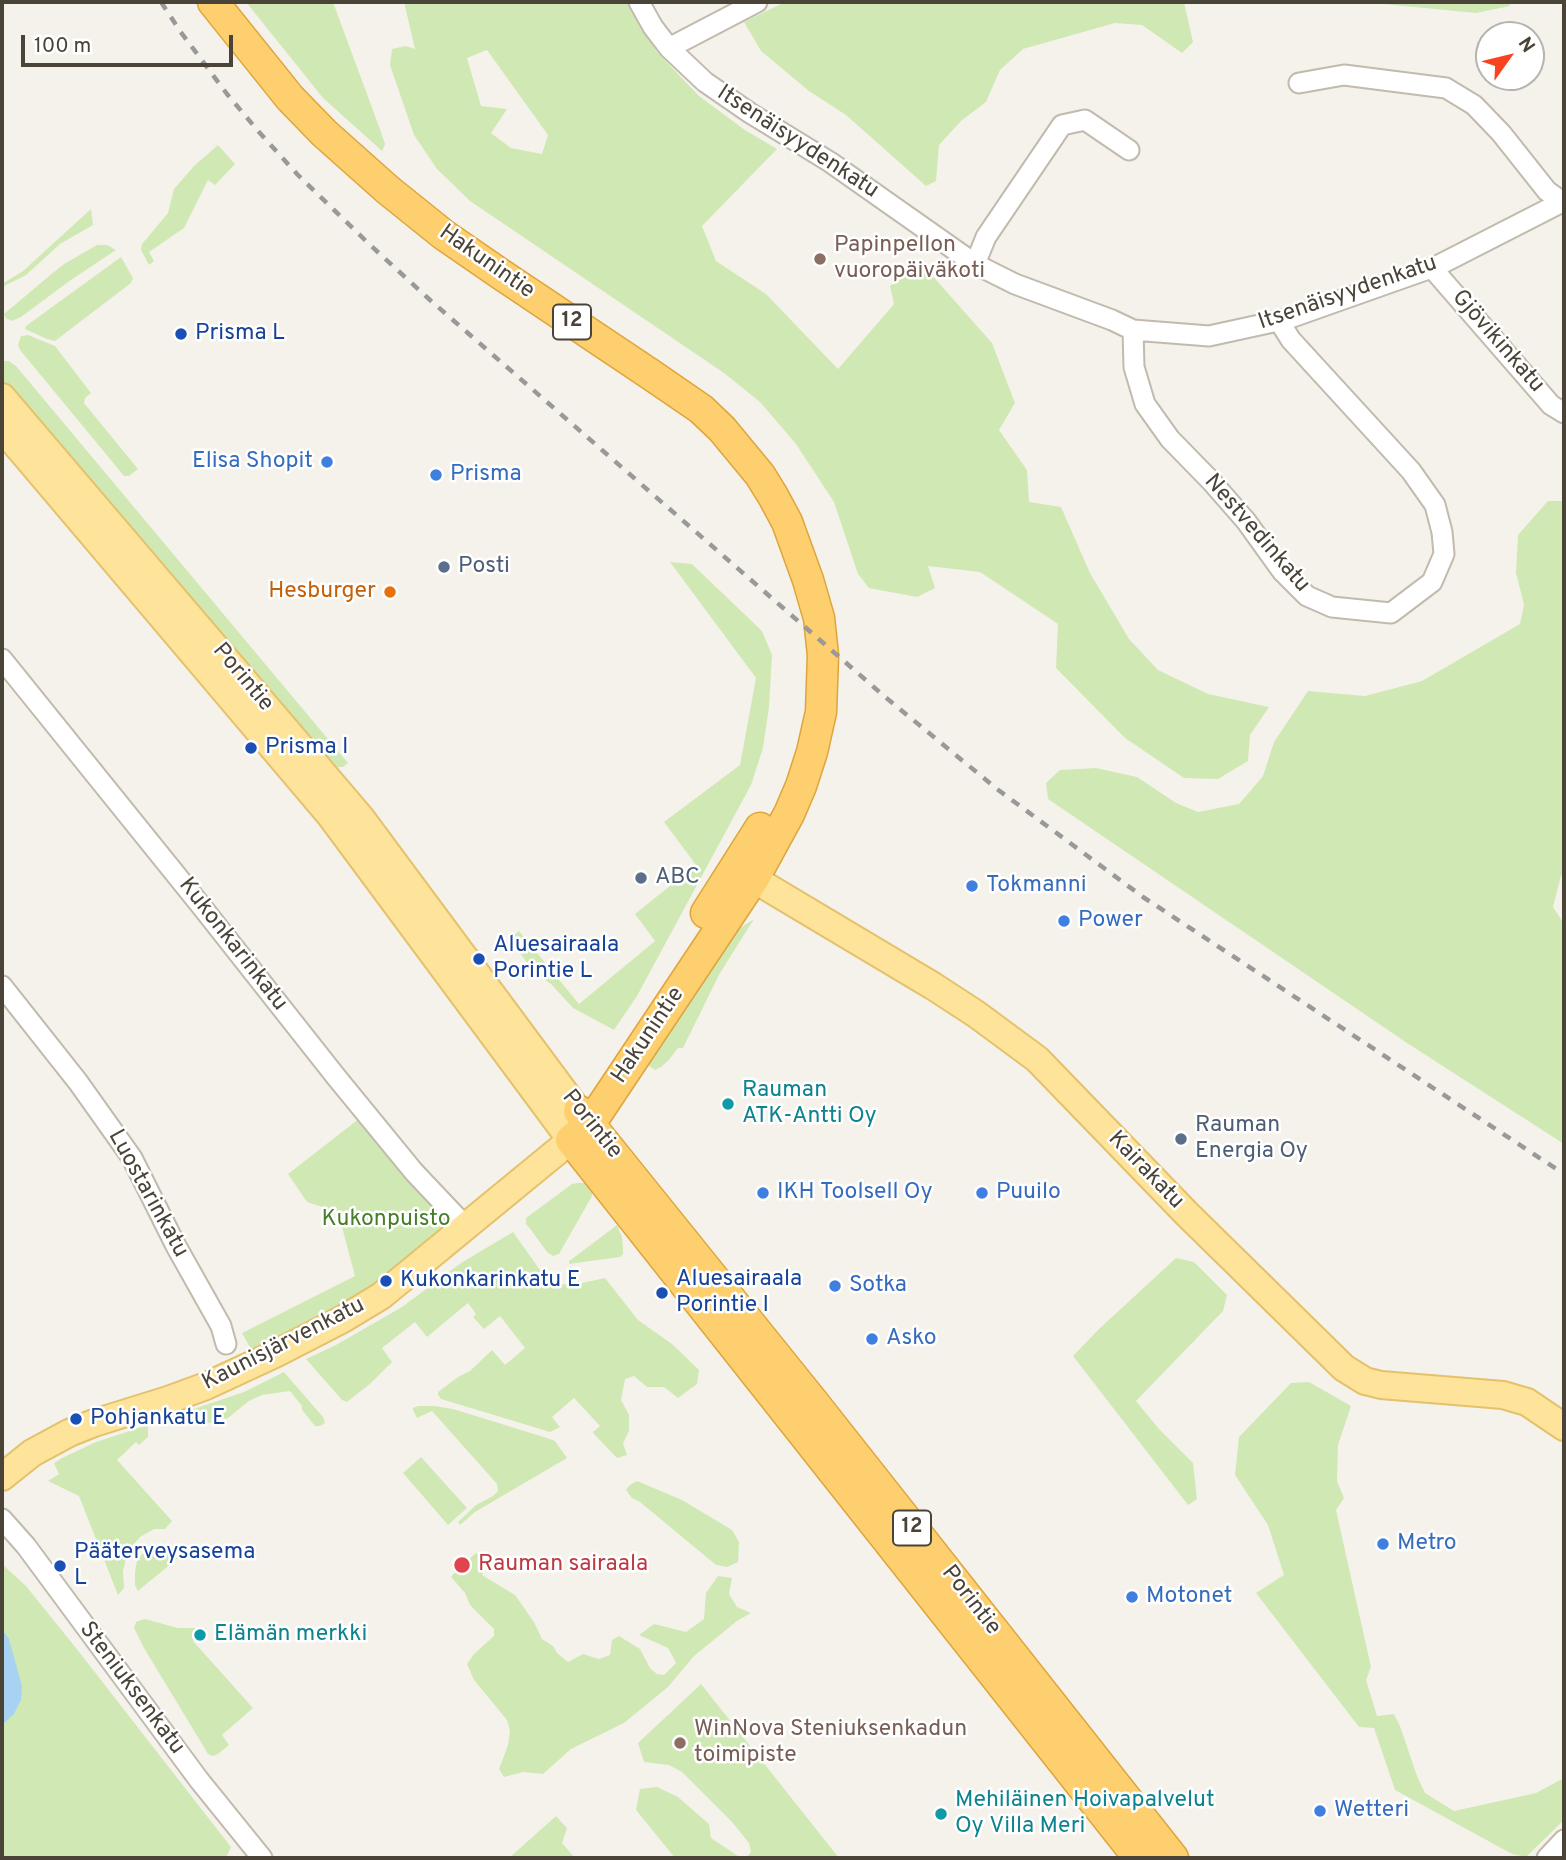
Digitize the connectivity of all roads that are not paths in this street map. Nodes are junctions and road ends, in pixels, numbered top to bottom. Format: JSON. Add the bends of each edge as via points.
{"nodes":[{"id":1,"x":213,"y":2,"type":"edge"},
{"id":2,"x":639,"y":2,"type":"edge"},
{"id":3,"x":757,"y":2,"type":"edge"},
{"id":4,"x":669,"y":48,"type":"junction"},
{"id":5,"x":1299,"y":83,"type":"dead end"},
{"id":6,"x":1129,"y":150,"type":"dead end"},
{"id":7,"x":1564,"y":202,"type":"edge"},
{"id":8,"x":975,"y":264,"type":"junction"},
{"id":9,"x":1432,"y":268,"type":"junction"},
{"id":10,"x":1279,"y":321,"type":"junction"},
{"id":11,"x":1133,"y":330,"type":"junction"},
{"id":12,"x":2,"y":397,"type":"edge"},
{"id":13,"x":1564,"y":413,"type":"edge"},
{"id":14,"x":2,"y":428,"type":"edge"},
{"id":15,"x":2,"y":659,"type":"edge"},
{"id":16,"x":745,"y":873,"type":"junction"},
{"id":17,"x":2,"y":986,"type":"edge"},
{"id":18,"x":608,"y":1080,"type":"junction"},
{"id":19,"x":579,"y":1124,"type":"junction"},
{"id":20,"x":614,"y":1163,"type":"junction"},
{"id":21,"x":640,"y":1207,"type":"junction"},
{"id":22,"x":466,"y":1227,"type":"junction"},
{"id":23,"x":226,"y":1344,"type":"dead end"},
{"id":24,"x":1564,"y":1427,"type":"edge"},
{"id":25,"x":2,"y":1477,"type":"edge"},
{"id":26,"x":2,"y":1519,"type":"edge"},
{"id":27,"x":1564,"y":1840,"type":"edge"},
{"id":28,"x":262,"y":1858,"type":"edge"},
{"id":29,"x":1139,"y":1858,"type":"edge"},
{"id":30,"x":1173,"y":1858,"type":"edge"},
{"id":31,"x":1548,"y":1858,"type":"edge"}],
"edges":[{"from":1,"to":16,"type":"highway","name":"Hakunintie","number":"12","via":[[290,99],[388,190],[444,235],[701,409],[773,496],[787,522],[819,618],[821,712],[789,814]]},
{"from":2,"to":4,"type":"street","name":"Itsenäisyydenkatu"},
{"from":3,"to":4,"type":"street"},
{"from":4,"to":8,"type":"street","name":"Itsenäisyydenkatu","via":[[705,82],[830,162]]},
{"from":5,"to":7,"type":"street","via":[[1344,75],[1446,88],[1474,105],[1547,191]]},
{"from":6,"to":8,"type":"street","via":[[1085,120],[1062,125],[986,237]]},
{"from":7,"to":9,"type":"street","name":"Itsenäisyydenkatu"},
{"from":8,"to":11,"type":"street","name":"Itsenäisyydenkatu"},
{"from":9,"to":10,"type":"street","name":"Itsenäisyydenkatu"},
{"from":9,"to":13,"type":"street","name":"Gjövikinkatu","via":[[1551,405]]},
{"from":10,"to":11,"type":"street","name":"Itsenäisyydenkatu","via":[[1209,335]]},
{"from":10,"to":11,"type":"street","name":"Nestvedinkatu","via":[[1291,340],[1411,471],[1435,505],[1444,554],[1432,582],[1391,613],[1332,607],[1307,596],[1282,571],[1246,521],[1170,439],[1145,404],[1134,367]]},
{"from":12,"to":19,"type":"main road","name":"Porintie","via":[[361,818]]},
{"from":14,"to":19,"type":"main road","name":"Porintie","via":[[330,816]]},
{"from":15,"to":22,"type":"street","name":"Kukonkarinkatu","via":[[337,1078]]},
{"from":16,"to":18,"type":"highway","name":"Hakunintie","number":"12"},
{"from":16,"to":24,"type":"main road","name":"Kairakatu","via":[[933,986],[1037,1059],[1343,1368],[1381,1385],[1503,1395],[1527,1402]]},
{"from":17,"to":23,"type":"street","name":"Luostarinkatu","via":[[132,1158],[221,1326]]},
{"from":18,"to":19,"type":"highway","name":"Hakunintie","number":"12"},
{"from":18,"to":20,"type":"highway","number":"12"},
{"from":19,"to":20,"type":"highway","name":"Porintie","number":"12"},
{"from":19,"to":22,"type":"main road","name":"Kaunisjärvenkatu"},
{"from":20,"to":21,"type":"highway","name":"Porintie","number":"12"},
{"from":21,"to":29,"type":"highway","name":"Porintie","number":"12"},
{"from":21,"to":30,"type":"highway","name":"Porintie","number":"12"},
{"from":22,"to":25,"type":"main road","name":"Kaunisjärvenkatu","via":[[381,1296],[343,1319],[206,1386],[69,1433],[32,1453]]},
{"from":26,"to":28,"type":"street","name":"Steniuksenkatu"},
{"from":27,"to":31,"type":"street"}]}
